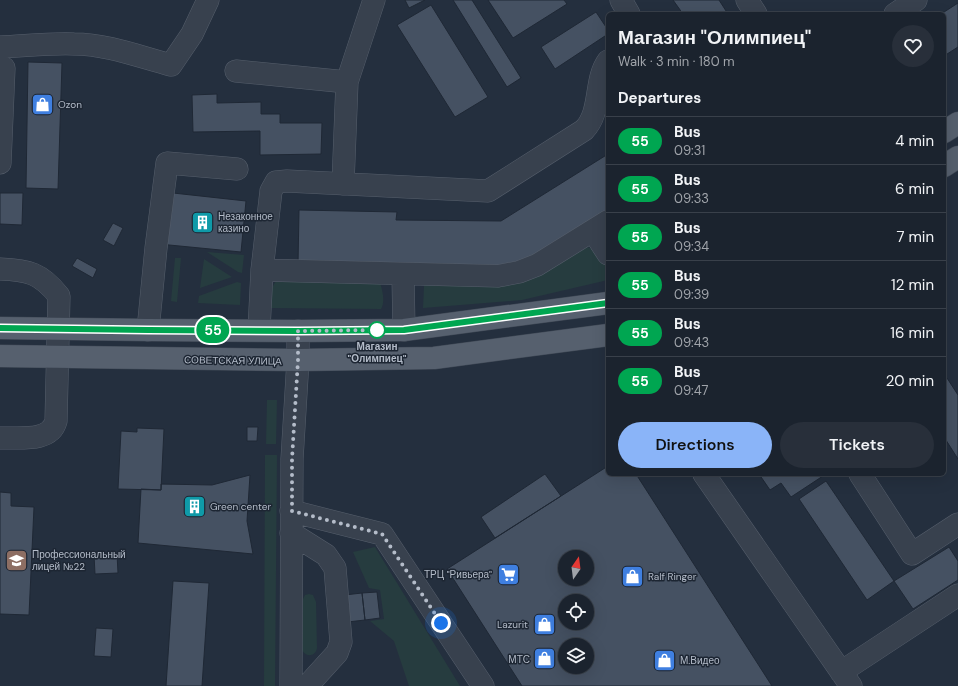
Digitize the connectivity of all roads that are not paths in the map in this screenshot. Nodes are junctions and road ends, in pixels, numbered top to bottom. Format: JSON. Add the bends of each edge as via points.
{"nodes":[{"id":1,"x":208,"y":0,"type":"edge"},
{"id":2,"x":374,"y":0,"type":"edge"},
{"id":3,"x":621,"y":0,"type":"edge"},
{"id":4,"x":747,"y":0,"type":"edge"},
{"id":5,"x":916,"y":0,"type":"edge"},
{"id":6,"x":628,"y":12,"type":"edge"},
{"id":7,"x":755,"y":12,"type":"edge"},
{"id":8,"x":898,"y":12,"type":"edge"},
{"id":9,"x":2,"y":57,"type":"edge"},
{"id":10,"x":606,"y":64,"type":"edge"},
{"id":11,"x":236,"y":71,"type":"dead end"},
{"id":12,"x":347,"y":82,"type":"junction"},
{"id":13,"x":958,"y":123,"type":"edge"},
{"id":14,"x":946,"y":131,"type":"edge"},
{"id":15,"x":958,"y":157,"type":"edge"},
{"id":16,"x":0,"y":163,"type":"edge"},
{"id":17,"x":946,"y":165,"type":"edge"},
{"id":18,"x":237,"y":169,"type":"dead end"},
{"id":19,"x":343,"y":184,"type":"junction"},
{"id":20,"x":600,"y":226,"type":"edge"},
{"id":21,"x":606,"y":247,"type":"edge"},
{"id":22,"x":0,"y":269,"type":"edge"},
{"id":23,"x":262,"y":270,"type":"junction"},
{"id":24,"x":403,"y":275,"type":"junction"},
{"id":25,"x":606,"y":303,"type":"edge"},
{"id":26,"x":0,"y":328,"type":"edge"},
{"id":27,"x":58,"y":329,"type":"junction"},
{"id":28,"x":148,"y":330,"type":"junction"},
{"id":29,"x":260,"y":330,"type":"junction"},
{"id":30,"x":404,"y":330,"type":"junction"},
{"id":31,"x":298,"y":331,"type":"junction"},
{"id":32,"x":606,"y":335,"type":"edge"},
{"id":33,"x":0,"y":356,"type":"edge"},
{"id":34,"x":56,"y":358,"type":"junction"},
{"id":35,"x":147,"y":359,"type":"junction"},
{"id":36,"x":298,"y":360,"type":"junction"},
{"id":37,"x":0,"y":438,"type":"edge"},
{"id":38,"x":705,"y":476,"type":"edge"},
{"id":39,"x":861,"y":476,"type":"edge"},
{"id":40,"x":292,"y":511,"type":"junction"},
{"id":41,"x":957,"y":514,"type":"edge"},
{"id":42,"x":291,"y":533,"type":"junction"},
{"id":43,"x":958,"y":595,"type":"edge"},
{"id":44,"x":846,"y":679,"type":"edge"},
{"id":45,"x":291,"y":686,"type":"edge"},
{"id":46,"x":307,"y":686,"type":"edge"},
{"id":47,"x":483,"y":686,"type":"edge"}],
"edges":[{"from":1,"to":9,"type":"street","via":[[192,34],[171,65],[106,48],[75,44]]},
{"from":2,"to":12,"type":"street"},
{"from":3,"to":6,"type":"street"},
{"from":4,"to":7,"type":"street"},
{"from":5,"to":8,"type":"street"},
{"from":9,"to":16,"type":"street"},
{"from":10,"to":19,"type":"street","via":[[589,125],[488,191]]},
{"from":11,"to":12,"type":"street"},
{"from":12,"to":19,"type":"street"},
{"from":13,"to":14,"type":"main road"},
{"from":15,"to":17,"type":"main road"},
{"from":18,"to":28,"type":"street","via":[[167,164]]},
{"from":19,"to":23,"type":"street","via":[[276,182],[271,191]]},
{"from":20,"to":21,"type":"street"},
{"from":20,"to":24,"type":"street","via":[[537,265],[519,272],[498,276]]},
{"from":22,"to":27,"type":"street","via":[[18,269],[37,275],[50,284],[59,296]]},
{"from":23,"to":24,"type":"street"},
{"from":23,"to":29,"type":"street"},
{"from":24,"to":30,"type":"street"},
{"from":25,"to":30,"type":"main road"},
{"from":26,"to":27,"type":"main road"},
{"from":27,"to":28,"type":"main road"},
{"from":27,"to":34,"type":"street"},
{"from":28,"to":29,"type":"main road"},
{"from":28,"to":35,"type":"main road"},
{"from":29,"to":31,"type":"main road"},
{"from":30,"to":31,"type":"main road"},
{"from":31,"to":36,"type":"street"},
{"from":32,"to":36,"type":"main road","name":"СОВЕТСКАЯ УЛИЦА","via":[[434,358]]},
{"from":33,"to":34,"type":"main road","name":"СОВЕТСКАЯ УЛИЦА"},
{"from":34,"to":35,"type":"main road","name":"СОВЕТСКАЯ УЛИЦА"},
{"from":34,"to":37,"type":"street","via":[[56,421],[53,429],[41,436]]},
{"from":35,"to":36,"type":"main road","name":"СОВЕТСКАЯ УЛИЦА"},
{"from":36,"to":40,"type":"street","via":[[292,459]]},
{"from":38,"to":44,"type":"street"},
{"from":39,"to":41,"type":"street","via":[[912,554]]},
{"from":40,"to":42,"type":"street"},
{"from":40,"to":47,"type":"street","via":[[382,534]]},
{"from":42,"to":45,"type":"street"},
{"from":42,"to":46,"type":"street","via":[[326,555],[335,568],[341,642],[337,653]]},
{"from":43,"to":44,"type":"street"}]}
